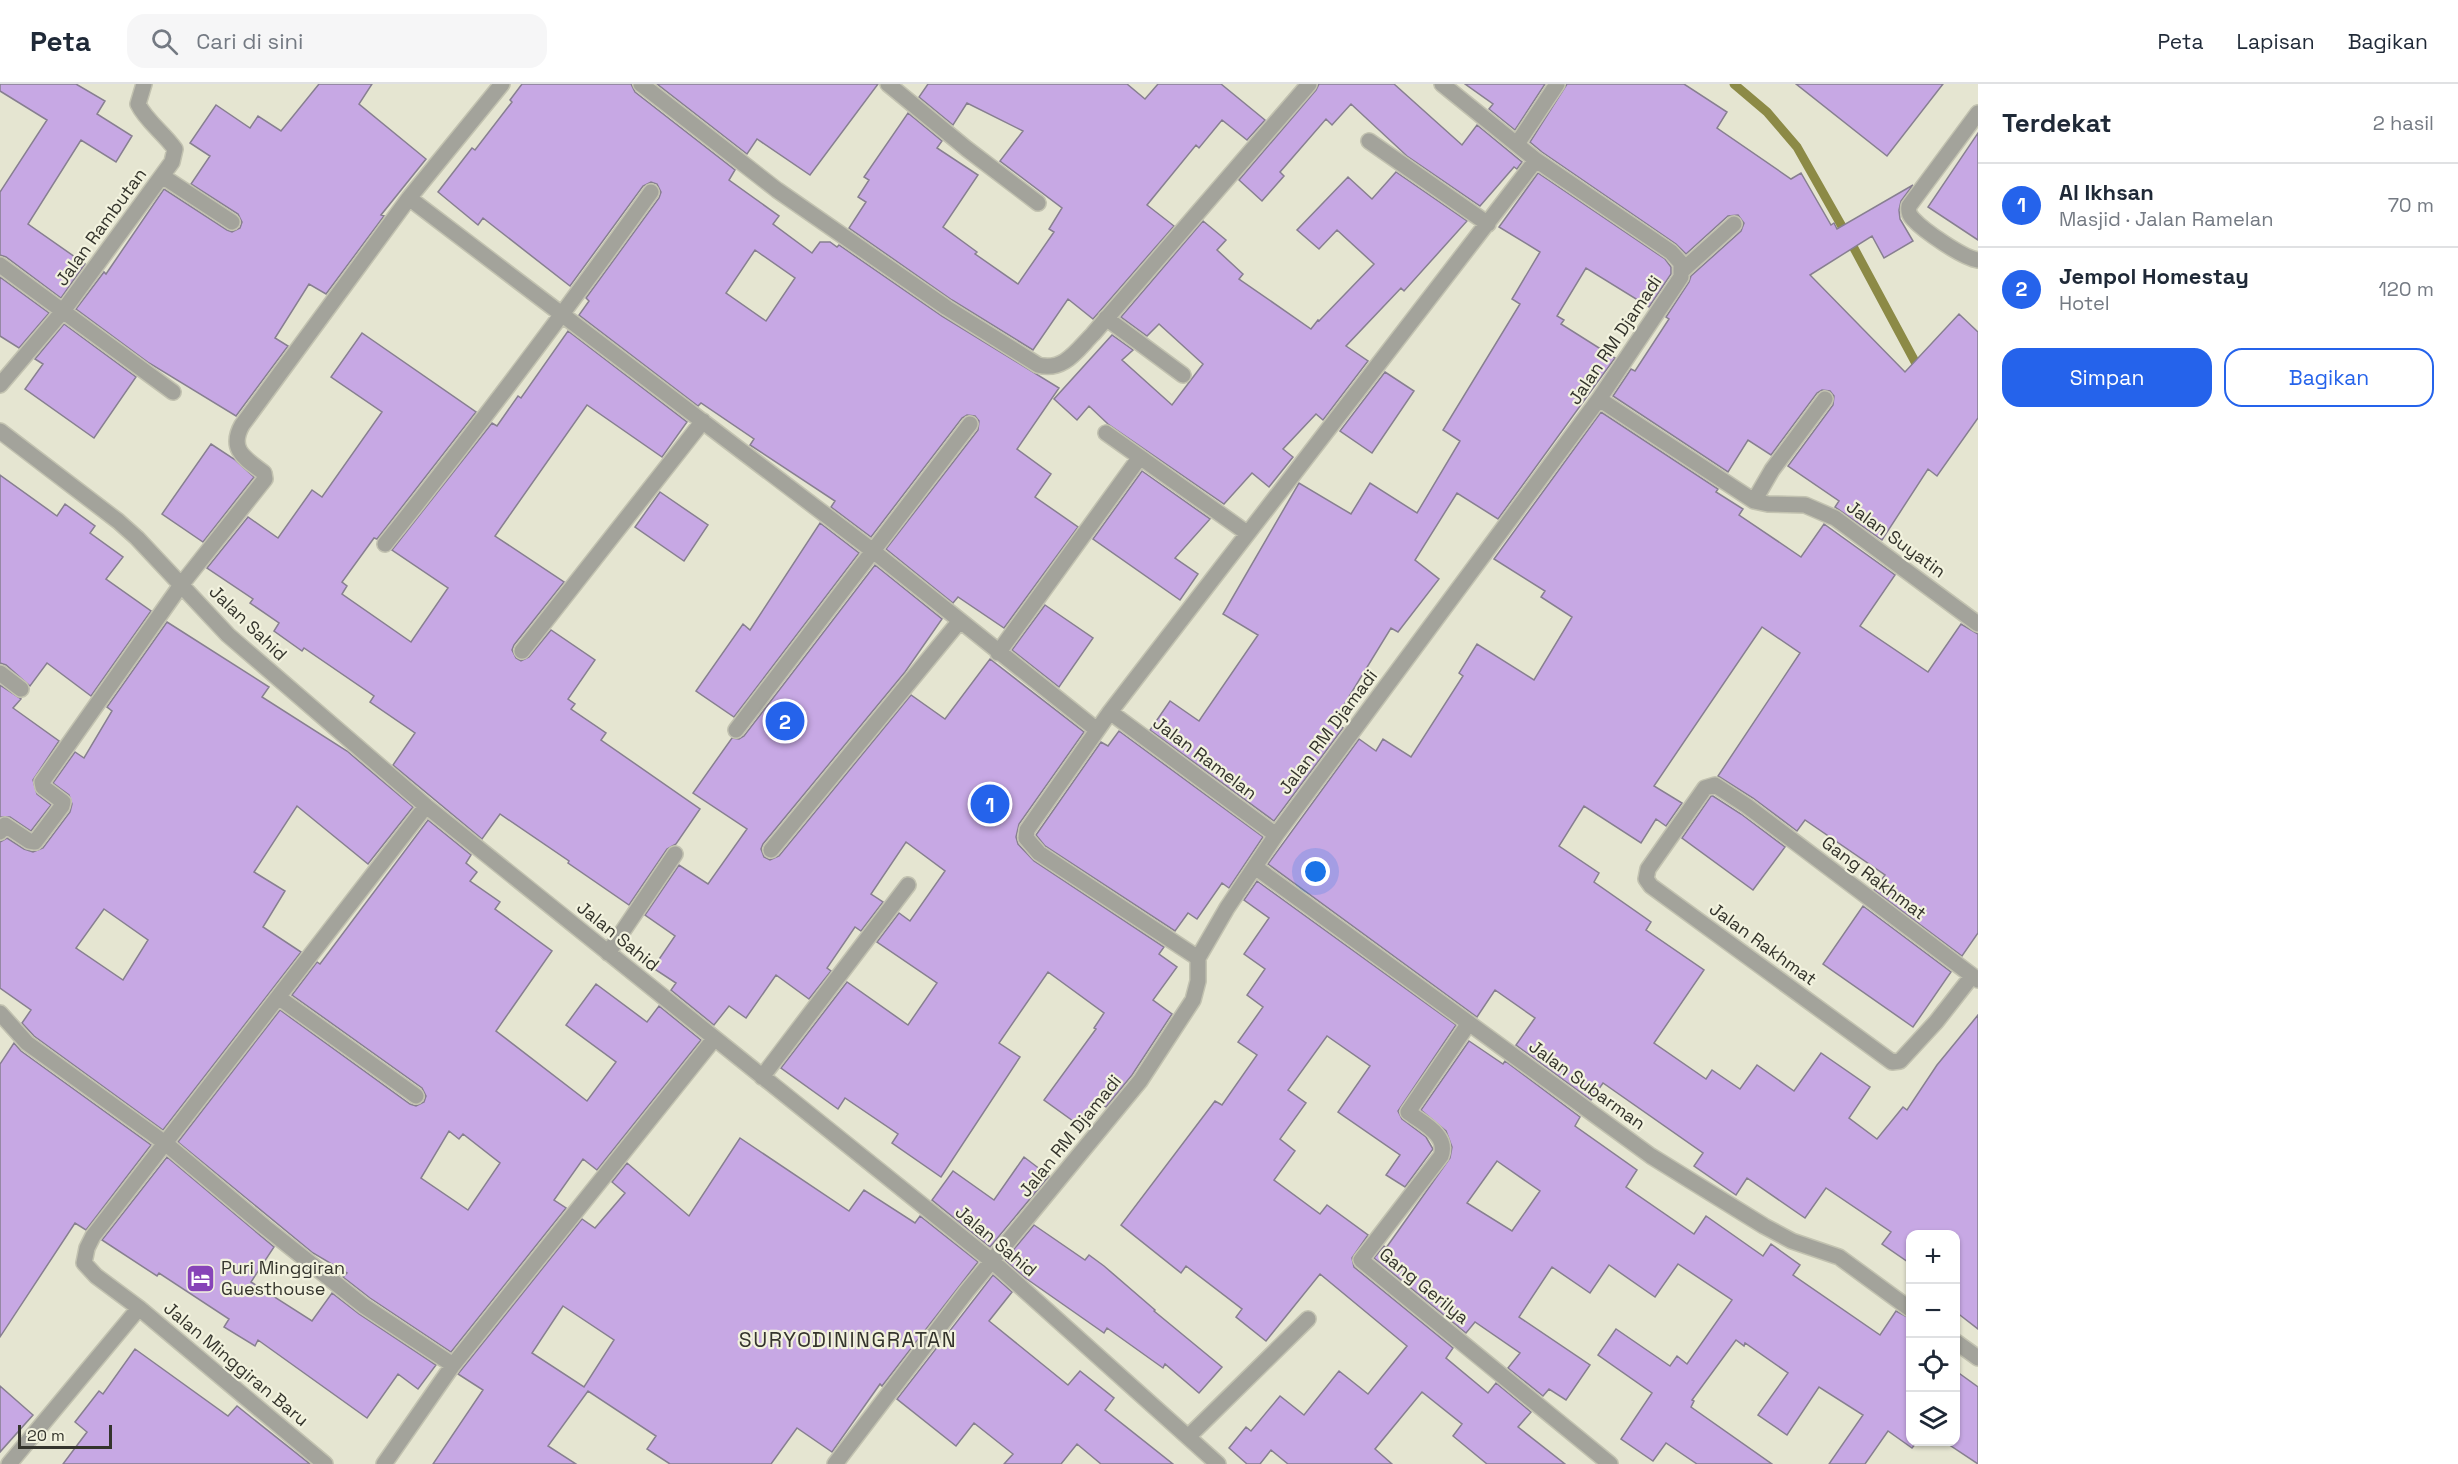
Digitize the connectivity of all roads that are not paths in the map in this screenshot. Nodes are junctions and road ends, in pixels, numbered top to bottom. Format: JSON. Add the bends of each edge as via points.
{"nodes":[{"id":1,"x":144,"y":84,"type":"edge"},
{"id":2,"x":502,"y":84,"type":"edge"},
{"id":3,"x":641,"y":84,"type":"edge"},
{"id":4,"x":888,"y":84,"type":"edge"},
{"id":5,"x":1309,"y":84,"type":"edge"},
{"id":6,"x":1442,"y":84,"type":"edge"},
{"id":7,"x":1557,"y":84,"type":"edge"},
{"id":8,"x":1978,"y":113,"type":"edge"},
{"id":9,"x":1370,"y":141,"type":"dead end"},
{"id":10,"x":1516,"y":144,"type":"junction"},
{"id":11,"x":1536,"y":160,"type":"junction"},
{"id":12,"x":162,"y":176,"type":"junction"},
{"id":13,"x":651,"y":192,"type":"dead end"},
{"id":14,"x":409,"y":198,"type":"junction"},
{"id":15,"x":1038,"y":202,"type":"dead end"},
{"id":16,"x":232,"y":222,"type":"dead end"},
{"id":17,"x":1488,"y":224,"type":"junction"},
{"id":18,"x":1734,"y":224,"type":"dead end"},
{"id":19,"x":1978,"y":260,"type":"edge"},
{"id":20,"x":0,"y":265,"type":"edge"},
{"id":21,"x":1683,"y":270,"type":"junction"},
{"id":22,"x":63,"y":311,"type":"junction"},
{"id":23,"x":562,"y":316,"type":"junction"},
{"id":24,"x":1106,"y":318,"type":"junction"},
{"id":25,"x":1183,"y":375,"type":"dead end"},
{"id":26,"x":0,"y":385,"type":"edge"},
{"id":27,"x":173,"y":392,"type":"dead end"},
{"id":28,"x":1599,"y":399,"type":"junction"},
{"id":29,"x":1825,"y":399,"type":"dead end"},
{"id":30,"x":703,"y":421,"type":"junction"},
{"id":31,"x":970,"y":424,"type":"dead end"},
{"id":32,"x":0,"y":431,"type":"edge"},
{"id":33,"x":1106,"y":433,"type":"dead end"},
{"id":34,"x":1140,"y":457,"type":"junction"},
{"id":35,"x":1754,"y":501,"type":"junction"},
{"id":36,"x":1247,"y":533,"type":"junction"},
{"id":37,"x":385,"y":544,"type":"dead end"},
{"id":38,"x":873,"y":551,"type":"junction"},
{"id":39,"x":181,"y":585,"type":"junction"},
{"id":40,"x":959,"y":622,"type":"junction"},
{"id":41,"x":1978,"y":624,"type":"edge"},
{"id":42,"x":522,"y":651,"type":"dead end"},
{"id":43,"x":998,"y":653,"type":"junction"},
{"id":44,"x":0,"y":673,"type":"edge"},
{"id":45,"x":21,"y":689,"type":"dead end"},
{"id":46,"x":1110,"y":712,"type":"junction"},
{"id":47,"x":736,"y":730,"type":"dead end"},
{"id":48,"x":1097,"y":730,"type":"junction"},
{"id":49,"x":426,"y":806,"type":"junction"},
{"id":50,"x":1747,"y":806,"type":"joint"},
{"id":51,"x":0,"y":832,"type":"edge"},
{"id":52,"x":1276,"y":835,"type":"junction"},
{"id":53,"x":771,"y":850,"type":"dead end"},
{"id":54,"x":675,"y":854,"type":"dead end"},
{"id":55,"x":1255,"y":867,"type":"junction"},
{"id":56,"x":908,"y":885,"type":"dead end"},
{"id":57,"x":608,"y":953,"type":"junction"},
{"id":58,"x":1198,"y":958,"type":"junction"},
{"id":59,"x":1975,"y":978,"type":"edge"},
{"id":60,"x":278,"y":997,"type":"junction"},
{"id":61,"x":0,"y":1013,"type":"edge"},
{"id":62,"x":1469,"y":1023,"type":"junction"},
{"id":63,"x":714,"y":1039,"type":"junction"},
{"id":64,"x":762,"y":1077,"type":"junction"},
{"id":65,"x":416,"y":1096,"type":"dead end"},
{"id":66,"x":165,"y":1143,"type":"junction"},
{"id":67,"x":993,"y":1262,"type":"junction"},
{"id":68,"x":1906,"y":1305,"type":"edge"},
{"id":69,"x":139,"y":1308,"type":"junction"},
{"id":70,"x":1308,"y":1319,"type":"dead end"},
{"id":71,"x":1960,"y":1345,"type":"edge"},
{"id":72,"x":1978,"y":1358,"type":"edge"},
{"id":73,"x":453,"y":1365,"type":"junction"},
{"id":74,"x":1188,"y":1437,"type":"junction"},
{"id":75,"x":1605,"y":1463,"type":"edge"},
{"id":76,"x":9,"y":1464,"type":"edge"},
{"id":77,"x":326,"y":1464,"type":"edge"},
{"id":78,"x":384,"y":1464,"type":"edge"},
{"id":79,"x":835,"y":1464,"type":"edge"},
{"id":80,"x":1218,"y":1464,"type":"edge"}],
"edges":[{"from":1,"to":12,"type":"street","name":"Jalan Rambutan","via":[[138,104],[141,111],[175,149]]},
{"from":2,"to":14,"type":"street"},
{"from":3,"to":24,"type":"street","via":[[777,190],[947,308],[1038,365],[1050,368],[1065,363]]},
{"from":4,"to":15,"type":"street"},
{"from":5,"to":24,"type":"street"},
{"from":6,"to":10,"type":"street","name":"Jalan RM Djamadi"},
{"from":7,"to":10,"type":"street"},
{"from":8,"to":19,"type":"street","via":[[1908,211],[1912,219],[1935,236],[1970,259]]},
{"from":9,"to":17,"type":"street"},
{"from":10,"to":11,"type":"street","name":"Jalan RM Djamadi"},
{"from":11,"to":17,"type":"street"},
{"from":11,"to":21,"type":"street","name":"Jalan RM Djamadi","via":[[1671,252]]},
{"from":12,"to":16,"type":"street"},
{"from":12,"to":22,"type":"street","name":"Jalan Rambutan"},
{"from":13,"to":23,"type":"street"},
{"from":14,"to":23,"type":"street"},
{"from":14,"to":39,"type":"street","via":[[243,425],[237,448],[264,473],[265,479]]},
{"from":17,"to":36,"type":"street"},
{"from":18,"to":21,"type":"street"},
{"from":20,"to":22,"type":"street"},
{"from":21,"to":28,"type":"street","name":"Jalan RM Djamadi"},
{"from":22,"to":26,"type":"street","name":"Jalan Rambutan"},
{"from":22,"to":27,"type":"street"},
{"from":23,"to":30,"type":"street"},
{"from":23,"to":37,"type":"street"},
{"from":24,"to":25,"type":"street"},
{"from":28,"to":35,"type":"street","name":"Jalan Suyatin"},
{"from":28,"to":52,"type":"street","name":"Jalan RM Djamadi"},
{"from":29,"to":35,"type":"street"},
{"from":30,"to":38,"type":"street"},
{"from":30,"to":42,"type":"street"},
{"from":31,"to":38,"type":"street"},
{"from":32,"to":39,"type":"street","name":"Jalan Sahid","via":[[118,521]]},
{"from":33,"to":34,"type":"street"},
{"from":34,"to":36,"type":"street"},
{"from":34,"to":43,"type":"street"},
{"from":35,"to":41,"type":"street","name":"Jalan Suyatin","via":[[1805,505],[1835,518]]},
{"from":36,"to":46,"type":"street"},
{"from":38,"to":40,"type":"street"},
{"from":38,"to":47,"type":"street"},
{"from":39,"to":49,"type":"street","name":"Jalan Sahid","via":[[236,642]]},
{"from":39,"to":51,"type":"street","via":[[42,782],[63,802],[62,806],[35,842],[5,825]]},
{"from":40,"to":43,"type":"street"},
{"from":40,"to":53,"type":"street"},
{"from":43,"to":48,"type":"street"},
{"from":44,"to":45,"type":"street"},
{"from":46,"to":48,"type":"street"},
{"from":46,"to":52,"type":"street","name":"Jalan Ramelan"},
{"from":48,"to":58,"type":"street","via":[[1032,821],[1026,838],[1054,864]]},
{"from":49,"to":57,"type":"street","name":"Jalan Sahid"},
{"from":49,"to":60,"type":"street"},
{"from":50,"to":59,"type":"street","name":"Gang Rakhmat"},
{"from":50,"to":59,"type":"street","name":"Jalan Rakhmat","via":[[1715,785],[1705,788],[1648,869],[1646,879],[1651,886],[1892,1062],[1900,1061]]},
{"from":52,"to":55,"type":"street","name":"Jalan RM Djamadi"},
{"from":54,"to":57,"type":"street"},
{"from":55,"to":58,"type":"street","name":"Jalan RM Djamadi"},
{"from":55,"to":62,"type":"street","name":"Jalan Subarman"},
{"from":56,"to":64,"type":"street"},
{"from":57,"to":63,"type":"street","name":"Jalan Sahid"},
{"from":58,"to":67,"type":"street","name":"Jalan RM Djamadi","via":[[1193,1000],[1140,1081]]},
{"from":60,"to":65,"type":"street"},
{"from":60,"to":66,"type":"street"},
{"from":61,"to":66,"type":"street","via":[[27,1043]]},
{"from":62,"to":68,"type":"street","name":"Jalan Subarman","via":[[1651,1156],[1764,1226],[1839,1257]]},
{"from":62,"to":75,"type":"street","name":"Gang Gerilya","via":[[1408,1112],[1442,1139],[1441,1156],[1361,1260]]},
{"from":63,"to":64,"type":"street","name":"Jalan Sahid"},
{"from":63,"to":73,"type":"street"},
{"from":64,"to":67,"type":"street","name":"Jalan Sahid"},
{"from":66,"to":69,"type":"street","via":[[93,1236],[84,1263]]},
{"from":66,"to":73,"type":"street","via":[[364,1306]]},
{"from":67,"to":74,"type":"street","name":"Jalan Sahid"},
{"from":67,"to":79,"type":"street","name":"Jalan RM Djamadi"},
{"from":69,"to":76,"type":"street","name":"Jalan Minggiran Baru"},
{"from":69,"to":77,"type":"street","name":"Jalan Minggiran Baru"},
{"from":70,"to":74,"type":"street"},
{"from":71,"to":72,"type":"street"},
{"from":73,"to":78,"type":"street"},
{"from":74,"to":80,"type":"street","name":"Jalan Sahid"}]}
